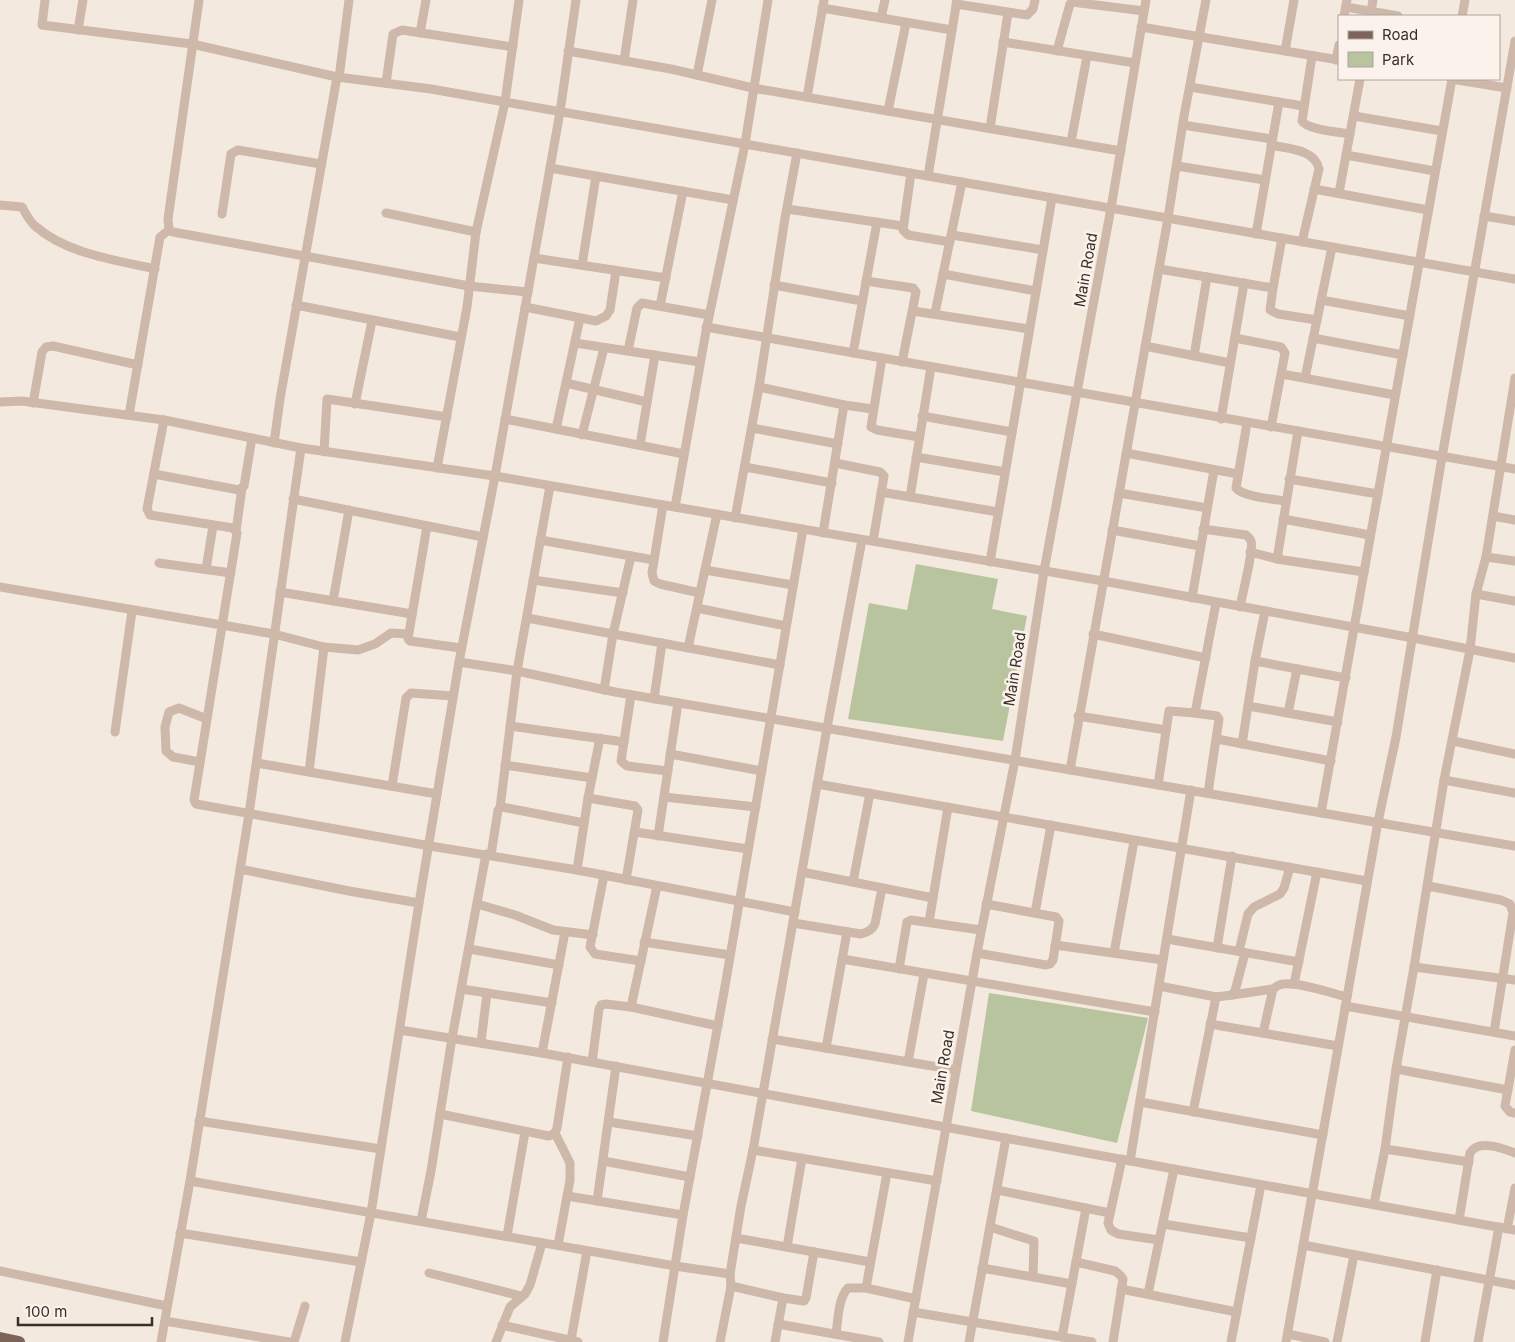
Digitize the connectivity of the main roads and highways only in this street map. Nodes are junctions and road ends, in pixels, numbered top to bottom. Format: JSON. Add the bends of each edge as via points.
{"nodes":[{"id":1,"x":0,"y":1338,"type":"edge"},
{"id":2,"x":19,"y":1342,"type":"edge"}],
"edges":[{"from":1,"to":2,"type":"main road"}]}
